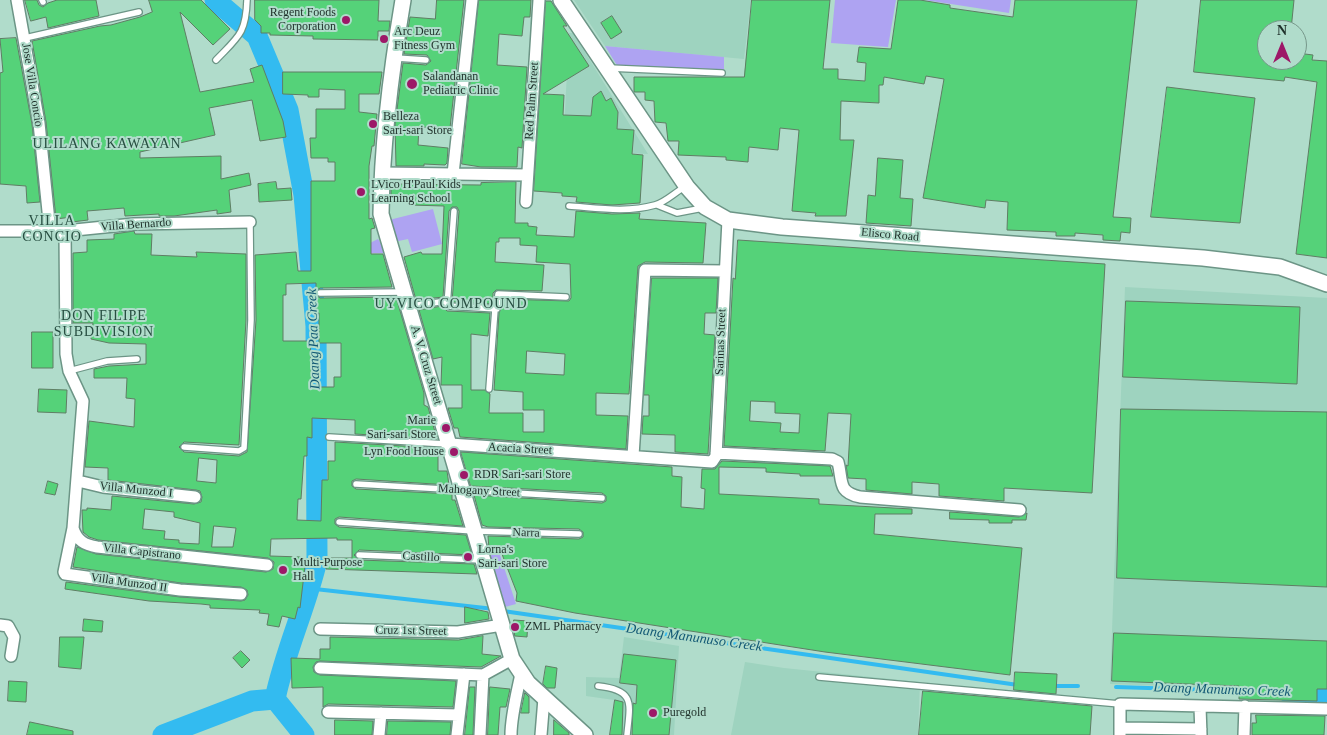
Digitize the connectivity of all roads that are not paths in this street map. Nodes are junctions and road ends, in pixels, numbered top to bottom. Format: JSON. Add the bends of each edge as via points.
{"nodes":[{"id":1,"x":17,"y":0,"type":"edge"},
{"id":2,"x":247,"y":0,"type":"edge"},
{"id":3,"x":403,"y":0,"type":"edge"},
{"id":4,"x":472,"y":0,"type":"edge"},
{"id":5,"x":539,"y":0,"type":"edge"},
{"id":6,"x":561,"y":0,"type":"edge"},
{"id":7,"x":139,"y":12,"type":"dead end"},
{"id":8,"x":25,"y":38,"type":"junction"},
{"id":9,"x":394,"y":58,"type":"junction"},
{"id":10,"x":216,"y":60,"type":"dead end"},
{"id":11,"x":426,"y":60,"type":"dead end"},
{"id":12,"x":607,"y":68,"type":"junction"},
{"id":13,"x":722,"y":73,"type":"dead end"},
{"id":14,"x":382,"y":173,"type":"junction"},
{"id":15,"x":453,"y":174,"type":"junction"},
{"id":16,"x":527,"y":175,"type":"junction"},
{"id":17,"x":687,"y":187,"type":"junction"},
{"id":18,"x":526,"y":202,"type":"dead end"},
{"id":19,"x":657,"y":205,"type":"junction"},
{"id":20,"x":568,"y":206,"type":"dead end"},
{"id":21,"x":705,"y":207,"type":"junction"},
{"id":22,"x":454,"y":211,"type":"dead end"},
{"id":23,"x":728,"y":220,"type":"junction"},
{"id":24,"x":250,"y":222,"type":"joint"},
{"id":25,"x":0,"y":231,"type":"edge"},
{"id":26,"x":50,"y":231,"type":"junction"},
{"id":27,"x":65,"y":231,"type":"junction"},
{"id":28,"x":724,"y":272,"type":"junction"},
{"id":29,"x":1327,"y":284,"type":"edge"},
{"id":30,"x":320,"y":293,"type":"dead end"},
{"id":31,"x":566,"y":297,"type":"dead end"},
{"id":32,"x":406,"y":299,"type":"junction"},
{"id":33,"x":447,"y":301,"type":"junction"},
{"id":34,"x":495,"y":309,"type":"junction"},
{"id":35,"x":137,"y":359,"type":"dead end"},
{"id":36,"x":69,"y":371,"type":"junction"},
{"id":37,"x":489,"y":389,"type":"dead end"},
{"id":38,"x":329,"y":437,"type":"dead end"},
{"id":39,"x":450,"y":444,"type":"junction"},
{"id":40,"x":184,"y":447,"type":"dead end"},
{"id":41,"x":633,"y":456,"type":"junction"},
{"id":42,"x":714,"y":457,"type":"junction"},
{"id":43,"x":78,"y":481,"type":"junction"},
{"id":44,"x":356,"y":484,"type":"dead end"},
{"id":45,"x":462,"y":490,"type":"junction"},
{"id":46,"x":196,"y":496,"type":"dead end"},
{"id":47,"x":602,"y":498,"type":"dead end"},
{"id":48,"x":1020,"y":510,"type":"dead end"},
{"id":49,"x":339,"y":522,"type":"dead end"},
{"id":50,"x":73,"y":528,"type":"junction"},
{"id":51,"x":474,"y":531,"type":"junction"},
{"id":52,"x":579,"y":534,"type":"dead end"},
{"id":53,"x":359,"y":555,"type":"dead end"},
{"id":54,"x":482,"y":560,"type":"junction"},
{"id":55,"x":267,"y":565,"type":"dead end"},
{"id":56,"x":241,"y":594,"type":"dead end"},
{"id":57,"x":499,"y":615,"type":"junction"},
{"id":58,"x":0,"y":625,"type":"edge"},
{"id":59,"x":320,"y":628,"type":"dead end"},
{"id":60,"x":11,"y":656,"type":"dead end"},
{"id":61,"x":512,"y":660,"type":"junction"},
{"id":62,"x":320,"y":668,"type":"dead end"},
{"id":63,"x":464,"y":674,"type":"junction"},
{"id":64,"x":521,"y":674,"type":"junction"},
{"id":65,"x":483,"y":675,"type":"junction"},
{"id":66,"x":819,"y":677,"type":"dead end"},
{"id":67,"x":598,"y":686,"type":"dead end"},
{"id":68,"x":544,"y":698,"type":"junction"},
{"id":69,"x":1120,"y":704,"type":"junction"},
{"id":70,"x":1244,"y":706,"type":"junction"},
{"id":71,"x":1200,"y":707,"type":"junction"},
{"id":72,"x":1327,"y":710,"type":"edge"},
{"id":73,"x":328,"y":712,"type":"dead end"},
{"id":74,"x":381,"y":713,"type":"junction"},
{"id":75,"x":459,"y":715,"type":"junction"},
{"id":76,"x":1120,"y":732,"type":"edge"},
{"id":77,"x":1160,"y":732,"type":"edge"},
{"id":78,"x":1201,"y":732,"type":"edge"},
{"id":79,"x":583,"y":734,"type":"edge"},
{"id":80,"x":379,"y":735,"type":"edge"},
{"id":81,"x":457,"y":735,"type":"edge"},
{"id":82,"x":480,"y":735,"type":"edge"},
{"id":83,"x":511,"y":735,"type":"edge"},
{"id":84,"x":541,"y":735,"type":"edge"},
{"id":85,"x":627,"y":735,"type":"edge"},
{"id":86,"x":1244,"y":735,"type":"edge"}],
"edges":[{"from":1,"to":8,"type":"street","name":"Jose Villa Concio"},
{"from":2,"to":10,"type":"lane","via":[[242,33]]},
{"from":3,"to":9,"type":"main road","name":"A. V. Cruz Street"},
{"from":4,"to":15,"type":"street"},
{"from":5,"to":16,"type":"street","name":"Red Palm Street"},
{"from":6,"to":12,"type":"main road","name":"Elisco Road"},
{"from":7,"to":8,"type":"lane"},
{"from":8,"to":26,"type":"street","name":"Jose Villa Concio","via":[[39,123]]},
{"from":9,"to":11,"type":"lane"},
{"from":9,"to":14,"type":"main road","name":"A. V. Cruz Street","via":[[383,102]]},
{"from":12,"to":13,"type":"lane"},
{"from":12,"to":17,"type":"main road","name":"Elisco Road"},
{"from":14,"to":15,"type":"street"},
{"from":14,"to":32,"type":"main road","name":"A. V. Cruz Street","via":[[381,214]]},
{"from":15,"to":16,"type":"street"},
{"from":16,"to":18,"type":"street","name":"Red Palm Street"},
{"from":17,"to":19,"type":"lane"},
{"from":17,"to":21,"type":"main road","name":"Elisco Road"},
{"from":19,"to":20,"type":"lane","via":[[623,210]]},
{"from":19,"to":21,"type":"lane","via":[[677,213]]},
{"from":21,"to":23,"type":"main road","name":"Elisco Road"},
{"from":22,"to":33,"type":"lane"},
{"from":23,"to":28,"type":"street","name":"Sarinas Street"},
{"from":23,"to":29,"type":"main road","name":"Elisco Road","via":[[782,227],[1142,248],[1280,262]]},
{"from":24,"to":27,"type":"street","name":"Villa Bernardo","via":[[134,224]]},
{"from":24,"to":40,"type":"lane","via":[[251,320],[244,448],[239,451]]},
{"from":25,"to":26,"type":"street","name":"Villa Bernardo"},
{"from":26,"to":27,"type":"street","name":"Villa Bernardo"},
{"from":27,"to":36,"type":"street","via":[[66,354]]},
{"from":28,"to":41,"type":"street","via":[[645,270]]},
{"from":28,"to":42,"type":"street","name":"Sarinas Street"},
{"from":30,"to":32,"type":"lane"},
{"from":31,"to":34,"type":"lane","via":[[498,294]]},
{"from":32,"to":33,"type":"lane"},
{"from":32,"to":39,"type":"main road","name":"A. V. Cruz Street"},
{"from":33,"to":34,"type":"lane","via":[[447,306]]},
{"from":34,"to":37,"type":"lane"},
{"from":35,"to":36,"type":"lane","via":[[106,360]]},
{"from":36,"to":43,"type":"street","via":[[83,401]]},
{"from":38,"to":39,"type":"lane","name":"Acacia Street"},
{"from":39,"to":41,"type":"street","name":"Acacia Street"},
{"from":39,"to":45,"type":"main road","name":"A. V. Cruz Street"},
{"from":41,"to":42,"type":"street","name":"Acacia Street"},
{"from":42,"to":48,"type":"street","name":"Acacia Street","via":[[832,459],[838,462],[843,489],[848,494]]},
{"from":43,"to":46,"type":"street","name":"Villa Munzod I","via":[[103,487]]},
{"from":43,"to":50,"type":"street"},
{"from":44,"to":45,"type":"lane","name":"Mahogany Street"},
{"from":45,"to":47,"type":"lane","name":"Mahogany Street"},
{"from":45,"to":51,"type":"main road","name":"A. V. Cruz Street"},
{"from":49,"to":51,"type":"lane","name":"Narra"},
{"from":50,"to":55,"type":"street","name":"Villa Capistrano","via":[[78,539],[89,546]]},
{"from":50,"to":56,"type":"street","name":"Villa Munzod II","via":[[65,574],[180,590]]},
{"from":51,"to":52,"type":"lane","name":"Narra"},
{"from":51,"to":54,"type":"main road","name":"A. V. Cruz Street"},
{"from":53,"to":54,"type":"lane","name":"Castillo"},
{"from":54,"to":57,"type":"main road","name":"A. V. Cruz Street"},
{"from":57,"to":59,"type":"street","name":"Cruz 1st Street","via":[[458,632]]},
{"from":57,"to":61,"type":"main road","name":"A. V. Cruz Street"},
{"from":58,"to":60,"type":"street","via":[[8,626],[14,637]]},
{"from":61,"to":64,"type":"main road","name":"A. V. Cruz Street"},
{"from":61,"to":65,"type":"street"},
{"from":62,"to":63,"type":"street"},
{"from":63,"to":65,"type":"street"},
{"from":63,"to":75,"type":"street"},
{"from":64,"to":68,"type":"main road","name":"A. V. Cruz Street"},
{"from":64,"to":83,"type":"street"},
{"from":65,"to":82,"type":"street"},
{"from":66,"to":69,"type":"lane","via":[[1087,698]]},
{"from":67,"to":85,"type":"lane","via":[[615,688],[628,698]]},
{"from":68,"to":79,"type":"main road","name":"A. V. Cruz Street"},
{"from":68,"to":84,"type":"street"},
{"from":69,"to":71,"type":"street"},
{"from":69,"to":76,"type":"street"},
{"from":70,"to":71,"type":"street"},
{"from":70,"to":72,"type":"street"},
{"from":70,"to":86,"type":"street"},
{"from":71,"to":78,"type":"street"},
{"from":73,"to":74,"type":"street"},
{"from":74,"to":75,"type":"street"},
{"from":74,"to":80,"type":"street"},
{"from":75,"to":81,"type":"street"},
{"from":76,"to":77,"type":"street"},
{"from":77,"to":78,"type":"street"}]}
